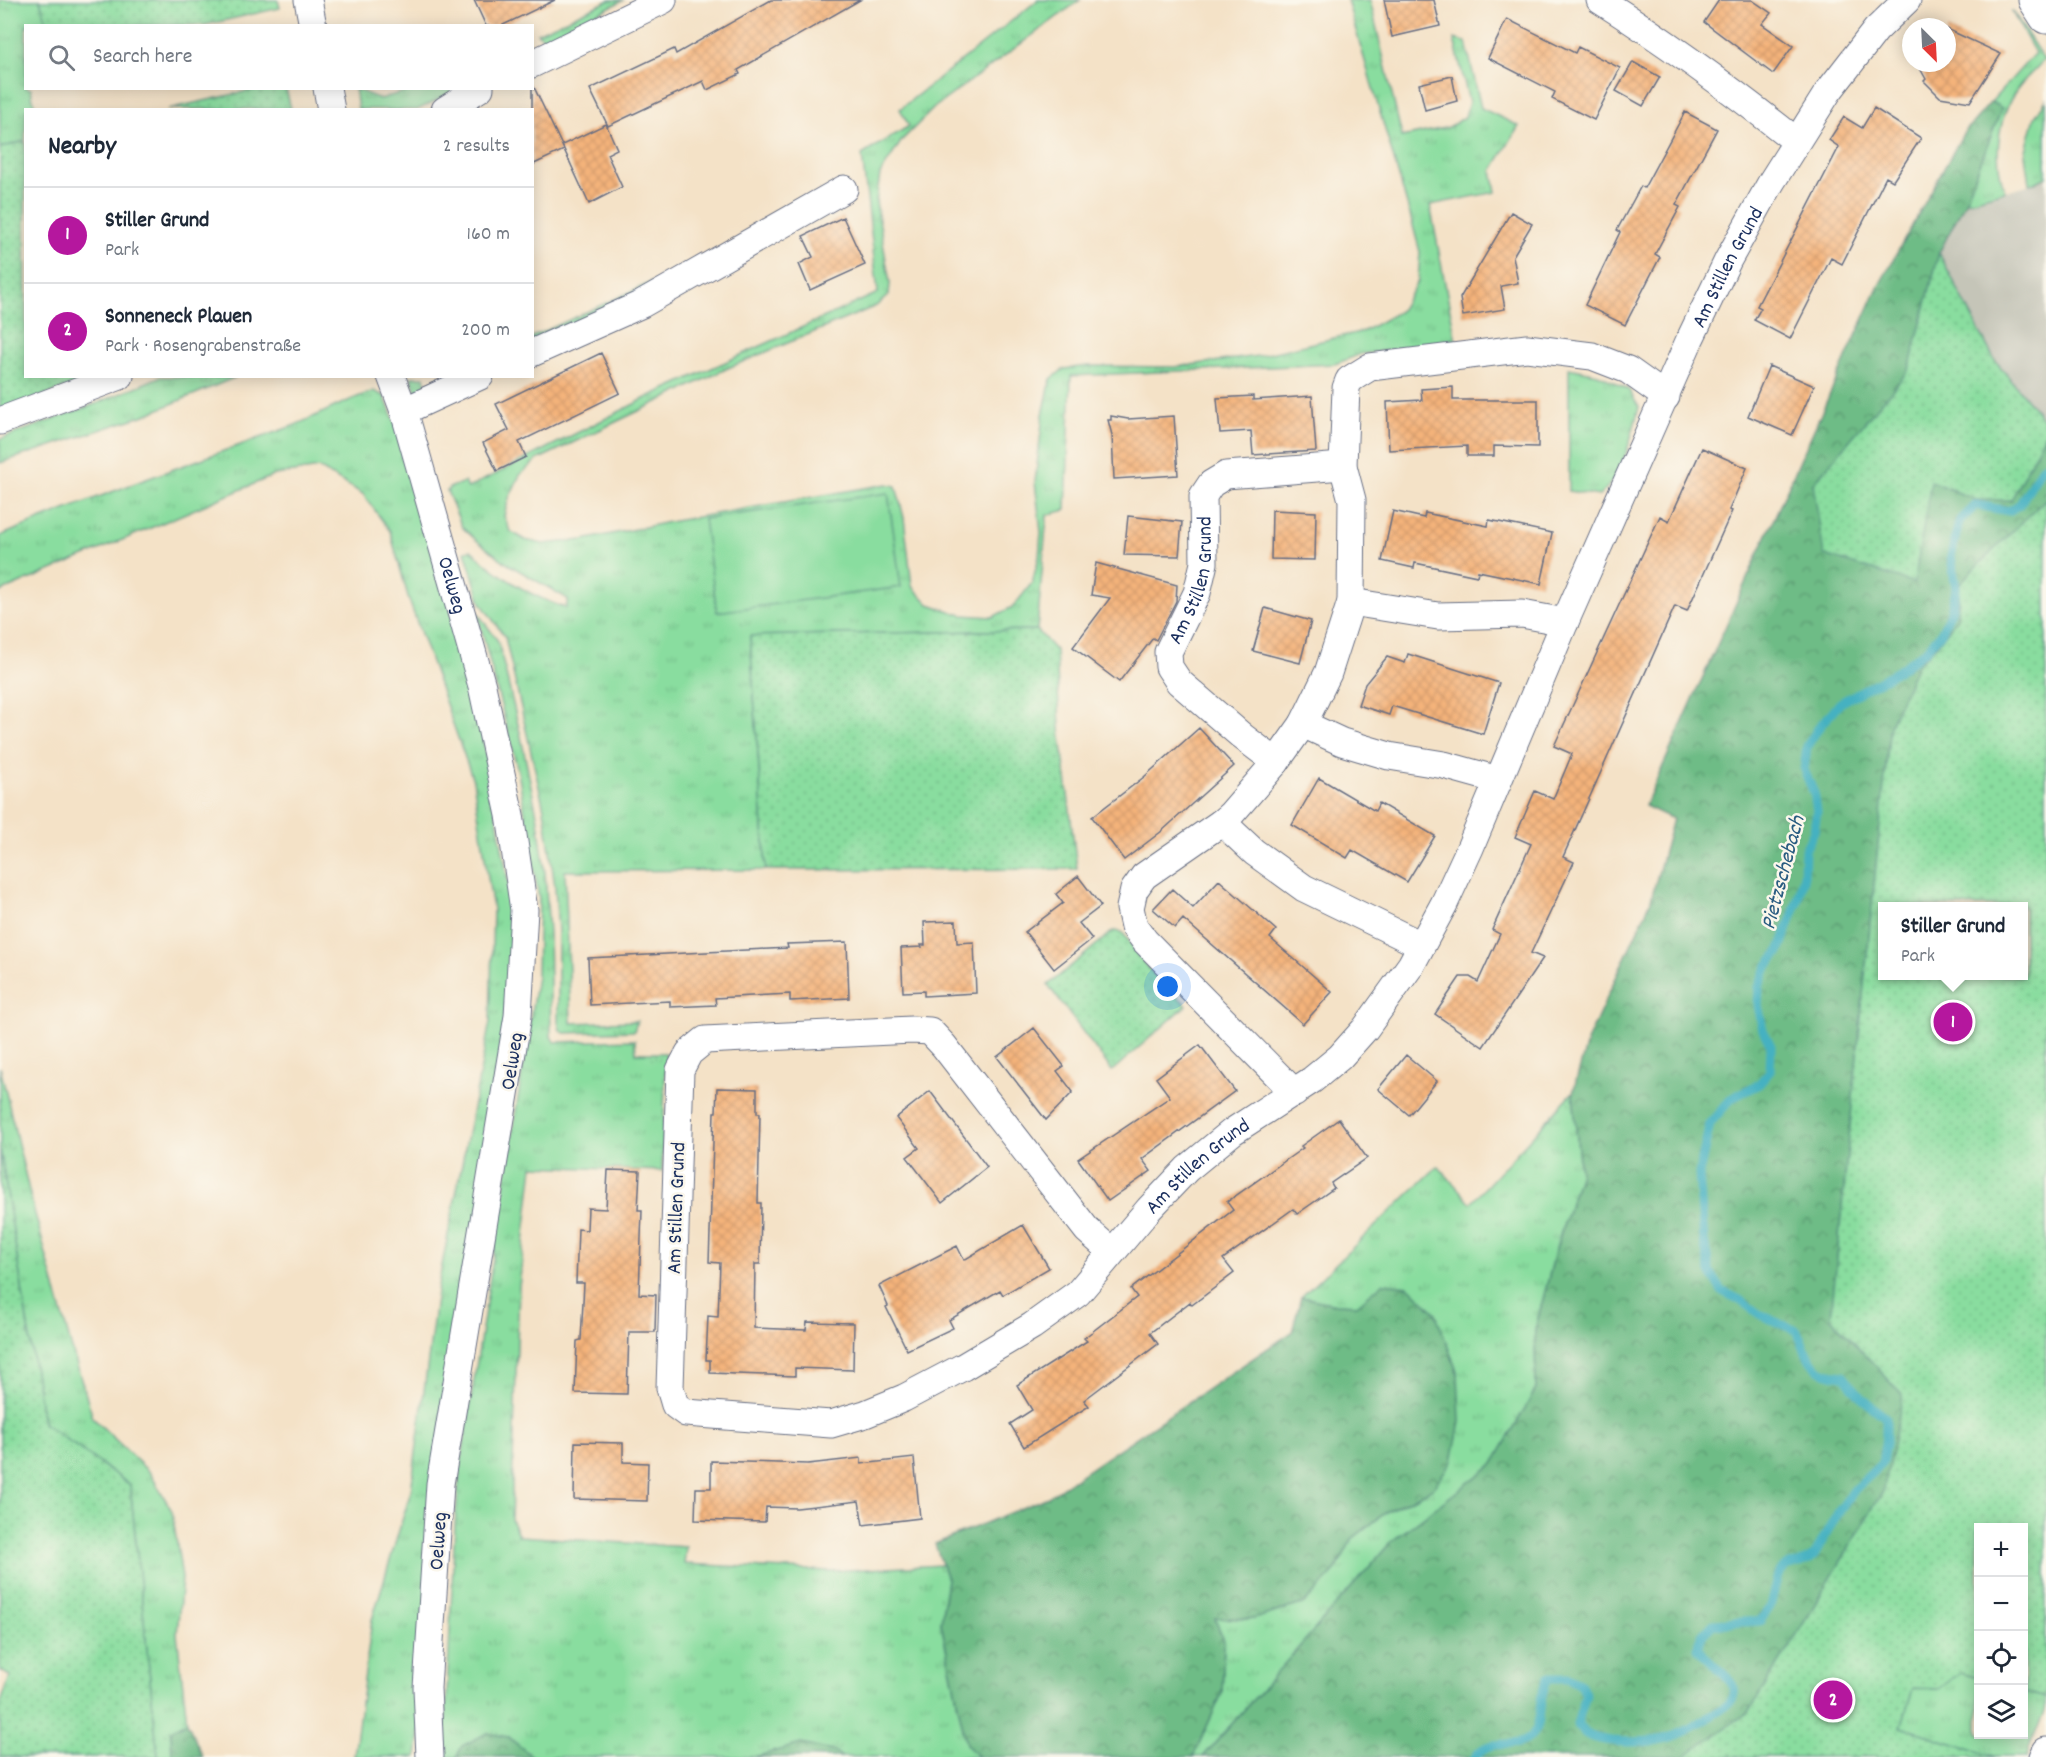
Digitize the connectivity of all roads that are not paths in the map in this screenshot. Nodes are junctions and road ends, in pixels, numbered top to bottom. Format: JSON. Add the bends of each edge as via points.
{"nodes":[{"id":1,"x":308,"y":0,"type":"edge"},
{"id":2,"x":663,"y":0,"type":"edge"},
{"id":3,"x":1600,"y":0,"type":"edge"},
{"id":4,"x":1907,"y":0,"type":"edge"},
{"id":5,"x":2035,"y":0,"type":"edge"},
{"id":6,"x":2046,"y":17,"type":"edge"},
{"id":7,"x":313,"y":24,"type":"edge"},
{"id":8,"x":534,"y":63,"type":"edge"},
{"id":9,"x":327,"y":90,"type":"edge"},
{"id":10,"x":477,"y":90,"type":"edge"},
{"id":11,"x":331,"y":108,"type":"edge"},
{"id":12,"x":448,"y":108,"type":"edge"},
{"id":13,"x":1796,"y":141,"type":"junction"},
{"id":14,"x":844,"y":189,"type":"dead end"},
{"id":15,"x":534,"y":352,"type":"edge"},
{"id":16,"x":115,"y":378,"type":"edge"},
{"id":17,"x":392,"y":378,"type":"edge"},
{"id":18,"x":476,"y":378,"type":"edge"},
{"id":19,"x":1666,"y":397,"type":"junction"},
{"id":20,"x":404,"y":411,"type":"junction"},
{"id":21,"x":0,"y":421,"type":"edge"},
{"id":22,"x":1342,"y":466,"type":"junction"},
{"id":23,"x":1351,"y":602,"type":"junction"},
{"id":24,"x":1565,"y":622,"type":"junction"},
{"id":25,"x":1303,"y":724,"type":"junction"},
{"id":26,"x":1276,"y":762,"type":"junction"},
{"id":27,"x":1498,"y":780,"type":"junction"},
{"id":28,"x":1222,"y":822,"type":"junction"},
{"id":29,"x":1421,"y":945,"type":"junction"},
{"id":30,"x":1294,"y":1093,"type":"junction"},
{"id":31,"x":1112,"y":1252,"type":"junction"},
{"id":32,"x":2046,"y":1750,"type":"edge"},
{"id":33,"x":430,"y":1757,"type":"edge"},
{"id":34,"x":2043,"y":1757,"type":"edge"}],
"edges":[{"from":1,"to":7,"type":"street"},
{"from":2,"to":8,"type":"street"},
{"from":3,"to":13,"type":"street","via":[[1741,97]]},
{"from":4,"to":13,"type":"street","name":"Am Stillen Grund","via":[[1869,39]]},
{"from":5,"to":6,"type":"street"},
{"from":9,"to":11,"type":"street"},
{"from":10,"to":12,"type":"street"},
{"from":13,"to":19,"type":"street","name":"Am Stillen Grund","via":[[1728,261]]},
{"from":14,"to":15,"type":"street","via":[[642,304]]},
{"from":16,"to":21,"type":"street"},
{"from":17,"to":20,"type":"street","name":"Oelweg"},
{"from":18,"to":20,"type":"street"},
{"from":19,"to":22,"type":"street","via":[[1628,370],[1592,356],[1527,348],[1370,367],[1348,380]]},
{"from":19,"to":24,"type":"street","name":"Am Stillen Grund"},
{"from":20,"to":33,"type":"street","name":"Oelweg","via":[[482,686],[510,815],[524,910],[519,1016],[440,1484],[428,1688]]},
{"from":22,"to":23,"type":"street","via":[[1352,500]]},
{"from":22,"to":26,"type":"street","name":"Am Stillen Grund","via":[[1226,475],[1211,484],[1203,496],[1204,563],[1197,593],[1168,652],[1169,667],[1179,682]]},
{"from":23,"to":24,"type":"street","via":[[1438,616],[1522,614]]},
{"from":23,"to":25,"type":"street","via":[[1328,674]]},
{"from":24,"to":27,"type":"street","name":"Am Stillen Grund"},
{"from":25,"to":26,"type":"street"},
{"from":25,"to":27,"type":"street","via":[[1361,748]]},
{"from":26,"to":28,"type":"street"},
{"from":27,"to":29,"type":"street","name":"Am Stillen Grund","via":[[1444,904]]},
{"from":28,"to":29,"type":"street","via":[[1254,852],[1304,888]]},
{"from":28,"to":30,"type":"street","via":[[1144,876],[1134,891],[1130,908],[1134,926]]},
{"from":29,"to":30,"type":"street","name":"Am Stillen Grund","via":[[1365,1029],[1340,1057]]},
{"from":30,"to":31,"type":"street","name":"Am Stillen Grund","via":[[1232,1132],[1187,1168]]},
{"from":31,"to":31,"type":"street","name":"Am Stillen Grund","via":[[1078,1293],[1032,1326],[963,1367],[865,1414],[831,1424],[686,1413],[675,1406],[670,1388],[680,1070],[689,1053],[705,1040],[930,1031],[1087,1230]]},
{"from":32,"to":34,"type":"street"}]}
